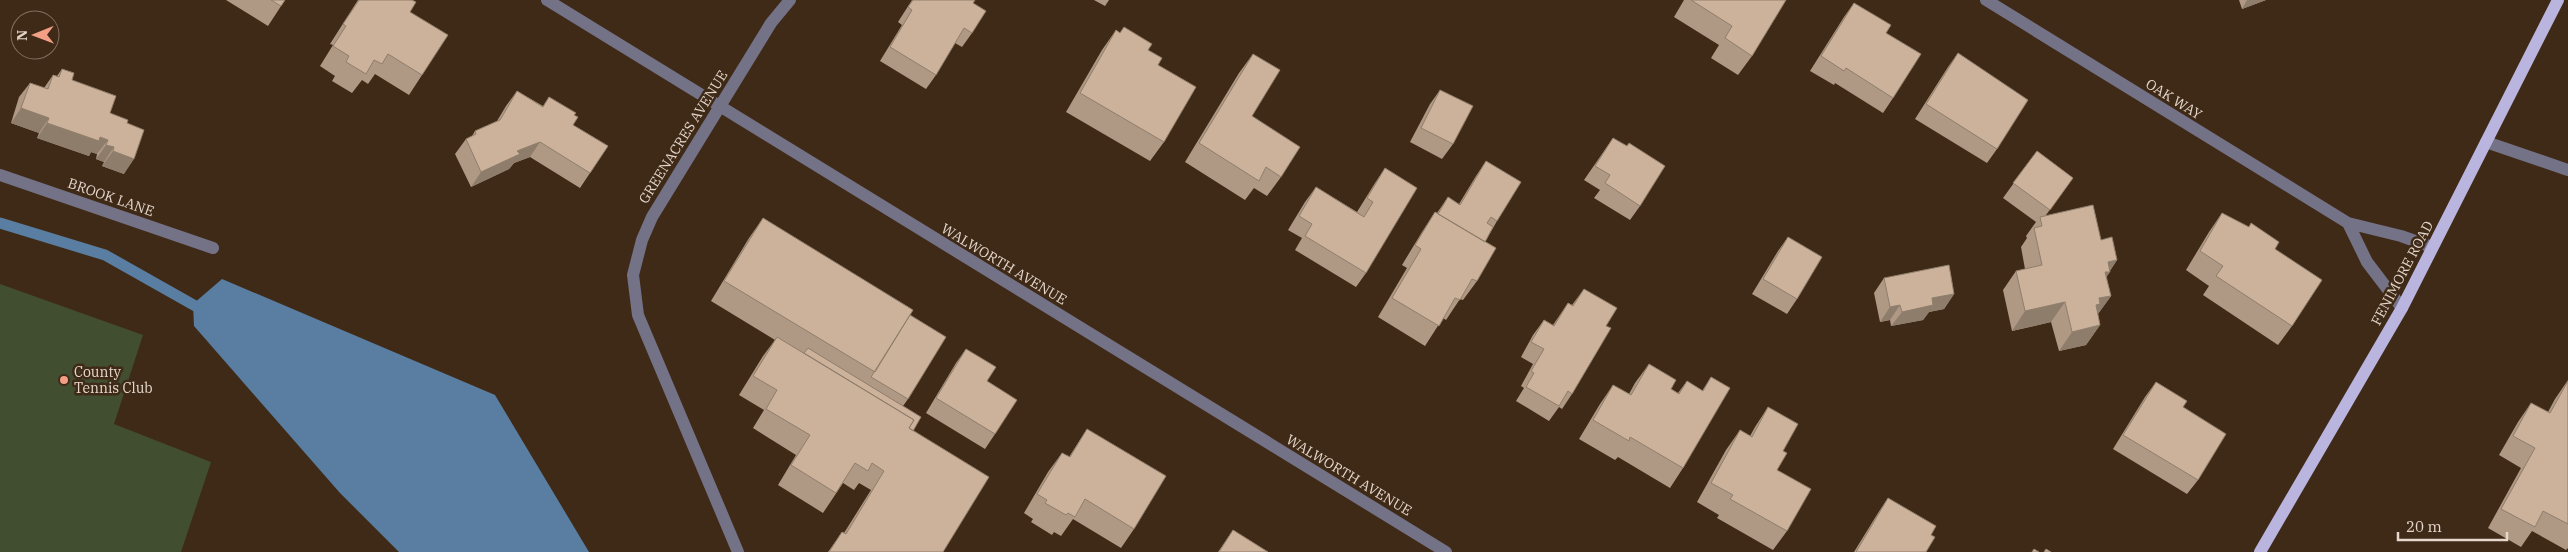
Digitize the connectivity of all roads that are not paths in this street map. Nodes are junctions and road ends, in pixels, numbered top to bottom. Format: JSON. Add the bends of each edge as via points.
{"nodes":[{"id":1,"x":547,"y":0,"type":"edge"},
{"id":2,"x":790,"y":0,"type":"edge"},
{"id":3,"x":1986,"y":0,"type":"edge"},
{"id":4,"x":2558,"y":0,"type":"edge"},
{"id":5,"x":718,"y":107,"type":"junction"},
{"id":6,"x":2486,"y":142,"type":"junction"},
{"id":7,"x":2568,"y":170,"type":"edge"},
{"id":8,"x":0,"y":175,"type":"edge"},
{"id":9,"x":2348,"y":223,"type":"junction"},
{"id":10,"x":2432,"y":247,"type":"junction"},
{"id":11,"x":213,"y":248,"type":"dead end"},
{"id":12,"x":2402,"y":308,"type":"junction"},
{"id":13,"x":738,"y":552,"type":"edge"},
{"id":14,"x":1446,"y":552,"type":"edge"},
{"id":15,"x":2260,"y":552,"type":"edge"}],
"edges":[{"from":1,"to":5,"type":"street","name":"WALWORTH AVENUE"},
{"from":2,"to":5,"type":"street","name":"GREENACRES AVENUE"},
{"from":3,"to":9,"type":"street","name":"OAK WAY"},
{"from":4,"to":6,"type":"main road","name":"FENIMORE ROAD"},
{"from":5,"to":13,"type":"street","name":"GREENACRES AVENUE","via":[[652,217],[633,275],[638,315]]},
{"from":5,"to":14,"type":"street","name":"WALWORTH AVENUE"},
{"from":6,"to":7,"type":"street"},
{"from":6,"to":10,"type":"main road","name":"FENIMORE ROAD"},
{"from":8,"to":11,"type":"street","name":"BROOK LANE"},
{"from":9,"to":10,"type":"street","name":"OAK WAY"},
{"from":9,"to":12,"type":"street","via":[[2367,262]]},
{"from":10,"to":12,"type":"main road","name":"FENIMORE ROAD"},
{"from":12,"to":15,"type":"main road","name":"FENIMORE ROAD"}]}
